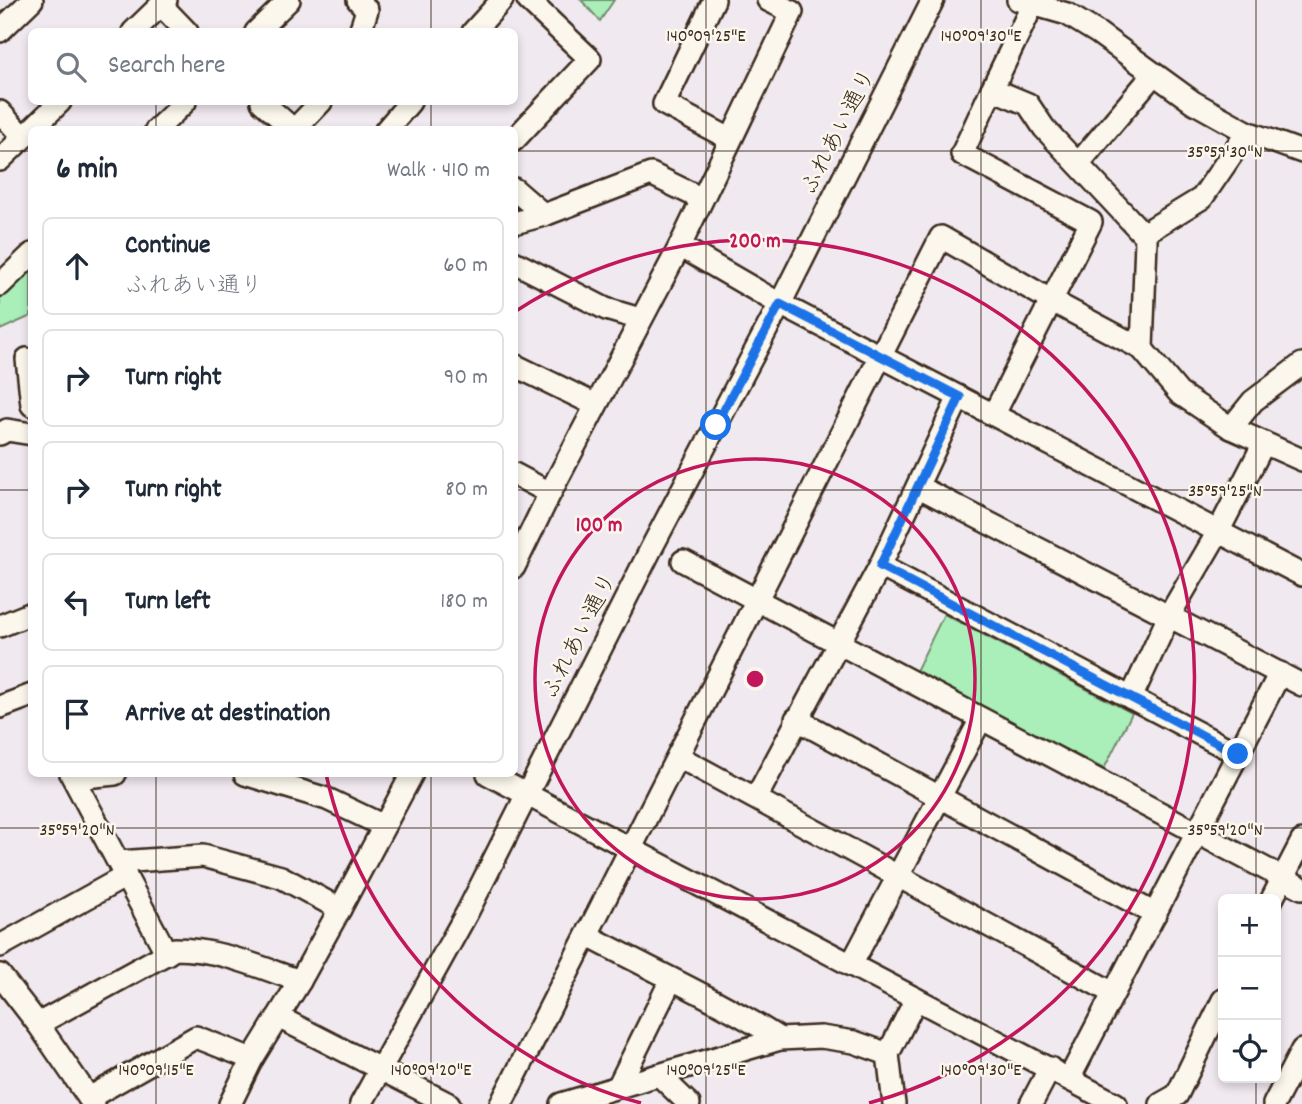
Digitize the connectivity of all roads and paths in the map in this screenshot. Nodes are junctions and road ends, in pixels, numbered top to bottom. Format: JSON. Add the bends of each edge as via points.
{"nodes":[{"id":1,"x":32,"y":0,"type":"edge"},
{"id":2,"x":289,"y":0,"type":"edge"},
{"id":3,"x":358,"y":0,"type":"edge"},
{"id":4,"x":502,"y":0,"type":"edge"},
{"id":5,"x":528,"y":0,"type":"edge"},
{"id":6,"x":715,"y":0,"type":"edge"},
{"id":7,"x":768,"y":0,"type":"edge"},
{"id":8,"x":933,"y":0,"type":"edge"},
{"id":9,"x":163,"y":3,"type":"edge"},
{"id":10,"x":1025,"y":3,"type":"edge"},
{"id":11,"x":1070,"y":7,"type":"edge"},
{"id":12,"x":137,"y":28,"type":"edge"},
{"id":13,"x":184,"y":28,"type":"edge"},
{"id":14,"x":260,"y":28,"type":"edge"},
{"id":15,"x":361,"y":28,"type":"edge"},
{"id":16,"x":477,"y":28,"type":"edge"},
{"id":17,"x":0,"y":31,"type":"edge"},
{"id":18,"x":1153,"y":75,"type":"junction"},
{"id":19,"x":992,"y":89,"type":"junction"},
{"id":20,"x":57,"y":105,"type":"edge"},
{"id":21,"x":181,"y":105,"type":"edge"},
{"id":22,"x":266,"y":105,"type":"edge"},
{"id":23,"x":318,"y":105,"type":"edge"},
{"id":24,"x":407,"y":105,"type":"edge"},
{"id":25,"x":0,"y":112,"type":"edge"},
{"id":26,"x":35,"y":126,"type":"edge"},
{"id":27,"x":160,"y":126,"type":"edge"},
{"id":28,"x":290,"y":126,"type":"edge"},
{"id":29,"x":297,"y":126,"type":"edge"},
{"id":30,"x":389,"y":126,"type":"edge"},
{"id":31,"x":28,"y":132,"type":"edge"},
{"id":32,"x":1247,"y":132,"type":"junction"},
{"id":33,"x":518,"y":135,"type":"edge"},
{"id":34,"x":23,"y":137,"type":"junction"},
{"id":35,"x":730,"y":139,"type":"junction"},
{"id":36,"x":1302,"y":152,"type":"edge"},
{"id":37,"x":0,"y":160,"type":"edge"},
{"id":38,"x":1077,"y":164,"type":"junction"},
{"id":39,"x":518,"y":192,"type":"edge"},
{"id":40,"x":702,"y":199,"type":"junction"},
{"id":41,"x":544,"y":215,"type":"junction"},
{"id":42,"x":518,"y":222,"type":"edge"},
{"id":43,"x":1143,"y":234,"type":"junction"},
{"id":44,"x":680,"y":246,"type":"junction"},
{"id":45,"x":28,"y":258,"type":"edge"},
{"id":46,"x":518,"y":264,"type":"edge"},
{"id":47,"x":0,"y":285,"type":"edge"},
{"id":48,"x":1052,"y":301,"type":"junction"},
{"id":49,"x":780,"y":304,"type":"junction"},
{"id":50,"x":640,"y":319,"type":"junction"},
{"id":51,"x":1142,"y":349,"type":"junction"},
{"id":52,"x":882,"y":358,"type":"junction"},
{"id":53,"x":27,"y":359,"type":"dead end"},
{"id":54,"x":1302,"y":364,"type":"edge"},
{"id":55,"x":518,"y":367,"type":"edge"},
{"id":56,"x":28,"y":368,"type":"edge"},
{"id":57,"x":960,"y":397,"type":"junction"},
{"id":58,"x":596,"y":404,"type":"junction"},
{"id":59,"x":994,"y":414,"type":"junction"},
{"id":60,"x":1231,"y":428,"type":"junction"},
{"id":61,"x":28,"y":433,"type":"edge"},
{"id":62,"x":0,"y":434,"type":"edge"},
{"id":63,"x":1264,"y":443,"type":"junction"},
{"id":64,"x":1302,"y":460,"type":"edge"},
{"id":65,"x":518,"y":476,"type":"edge"},
{"id":66,"x":919,"y":487,"type":"junction"},
{"id":67,"x":550,"y":493,"type":"junction"},
{"id":68,"x":1218,"y":532,"type":"junction"},
{"id":69,"x":518,"y":559,"type":"edge"},
{"id":70,"x":683,"y":561,"type":"dead end"},
{"id":71,"x":880,"y":566,"type":"junction"},
{"id":72,"x":1302,"y":575,"type":"edge"},
{"id":73,"x":758,"y":601,"type":"junction"},
{"id":74,"x":28,"y":615,"type":"edge"},
{"id":75,"x":1170,"y":616,"type":"junction"},
{"id":76,"x":0,"y":626,"type":"edge"},
{"id":77,"x":839,"y":643,"type":"junction"},
{"id":78,"x":1280,"y":673,"type":"junction"},
{"id":79,"x":1302,"y":685,"type":"edge"},
{"id":80,"x":28,"y":697,"type":"edge"},
{"id":81,"x":1131,"y":698,"type":"junction"},
{"id":82,"x":0,"y":707,"type":"edge"},
{"id":83,"x":796,"y":719,"type":"junction"},
{"id":84,"x":981,"y":719,"type":"junction"},
{"id":85,"x":1238,"y":754,"type":"junction"},
{"id":86,"x":679,"y":757,"type":"junction"},
{"id":87,"x":74,"y":777,"type":"edge"},
{"id":88,"x":255,"y":777,"type":"edge"},
{"id":89,"x":410,"y":777,"type":"edge"},
{"id":90,"x":494,"y":777,"type":"edge"},
{"id":91,"x":528,"y":795,"type":"junction"},
{"id":92,"x":940,"y":797,"type":"junction"},
{"id":93,"x":756,"y":798,"type":"junction"},
{"id":94,"x":384,"y":826,"type":"junction"},
{"id":95,"x":1197,"y":833,"type":"junction"},
{"id":96,"x":1302,"y":841,"type":"edge"},
{"id":97,"x":632,"y":850,"type":"junction"},
{"id":98,"x":122,"y":869,"type":"junction"},
{"id":99,"x":898,"y":876,"type":"junction"},
{"id":100,"x":1282,"y":878,"type":"junction"},
{"id":101,"x":1302,"y":888,"type":"edge"},
{"id":102,"x":1274,"y":894,"type":"edge"},
{"id":103,"x":340,"y":909,"type":"junction"},
{"id":104,"x":1155,"y":914,"type":"junction"},
{"id":105,"x":588,"y":936,"type":"junction"},
{"id":106,"x":0,"y":946,"type":"edge"},
{"id":107,"x":167,"y":954,"type":"junction"},
{"id":108,"x":851,"y":965,"type":"junction"},
{"id":109,"x":0,"y":975,"type":"edge"},
{"id":110,"x":671,"y":980,"type":"junction"},
{"id":111,"x":300,"y":981,"type":"junction"},
{"id":112,"x":1113,"y":993,"type":"junction"},
{"id":113,"x":916,"y":999,"type":"junction"},
{"id":114,"x":1218,"y":1010,"type":"edge"},
{"id":115,"x":278,"y":1017,"type":"junction"},
{"id":116,"x":38,"y":1024,"type":"junction"},
{"id":117,"x":780,"y":1039,"type":"junction"},
{"id":118,"x":1302,"y":1050,"type":"edge"},
{"id":119,"x":888,"y":1054,"type":"junction"},
{"id":120,"x":252,"y":1059,"type":"junction"},
{"id":121,"x":1050,"y":1068,"type":"junction"},
{"id":122,"x":381,"y":1069,"type":"junction"},
{"id":123,"x":659,"y":1074,"type":"junction"},
{"id":124,"x":1069,"y":1079,"type":"junction"},
{"id":125,"x":618,"y":1087,"type":"junction"},
{"id":126,"x":1293,"y":1090,"type":"edge"},
{"id":127,"x":91,"y":1101,"type":"edge"},
{"id":128,"x":230,"y":1104,"type":"edge"},
{"id":129,"x":361,"y":1104,"type":"edge"},
{"id":130,"x":449,"y":1104,"type":"edge"},
{"id":131,"x":501,"y":1104,"type":"edge"},
{"id":132,"x":561,"y":1104,"type":"edge"},
{"id":133,"x":689,"y":1104,"type":"edge"},
{"id":134,"x":894,"y":1104,"type":"edge"},
{"id":135,"x":1031,"y":1104,"type":"edge"},
{"id":136,"x":1116,"y":1104,"type":"edge"},
{"id":137,"x":1161,"y":1104,"type":"edge"},
{"id":138,"x":1274,"y":1104,"type":"edge"}],
"edges":[{"from":1,"to":17,"type":"street"},
{"from":2,"to":14,"type":"street"},
{"from":3,"to":15,"type":"street","via":[[368,10]]},
{"from":4,"to":16,"type":"street"},
{"from":5,"to":33,"type":"street","via":[[590,59]]},
{"from":6,"to":35,"type":"street","via":[[664,104]]},
{"from":7,"to":35,"type":"street","via":[[792,12]]},
{"from":8,"to":49,"type":"street","name":"ふれあい通り"},
{"from":9,"to":12,"type":"street"},
{"from":9,"to":13,"type":"street"},
{"from":10,"to":11,"type":"street"},
{"from":10,"to":19,"type":"street"},
{"from":11,"to":18,"type":"street"},
{"from":18,"to":32,"type":"street"},
{"from":18,"to":38,"type":"street"},
{"from":19,"to":38,"type":"street","via":[[1028,104]]},
{"from":19,"to":48,"type":"street","via":[[962,155],[1091,222]]},
{"from":20,"to":26,"type":"street"},
{"from":21,"to":27,"type":"street"},
{"from":22,"to":28,"type":"street"},
{"from":23,"to":29,"type":"street"},
{"from":24,"to":30,"type":"street"},
{"from":25,"to":34,"type":"street"},
{"from":31,"to":34,"type":"street"},
{"from":32,"to":36,"type":"street"},
{"from":32,"to":43,"type":"street","via":[[1202,198]]},
{"from":34,"to":37,"type":"street"},
{"from":35,"to":40,"type":"street"},
{"from":38,"to":43,"type":"street"},
{"from":39,"to":41,"type":"street"},
{"from":40,"to":41,"type":"street","via":[[651,174]]},
{"from":40,"to":44,"type":"street"},
{"from":41,"to":42,"type":"street"},
{"from":43,"to":51,"type":"street"},
{"from":44,"to":49,"type":"street"},
{"from":44,"to":50,"type":"street"},
{"from":45,"to":47,"type":"street"},
{"from":46,"to":50,"type":"street","via":[[606,309]]},
{"from":48,"to":51,"type":"street"},
{"from":48,"to":52,"type":"street","via":[[941,237]]},
{"from":48,"to":59,"type":"street"},
{"from":49,"to":52,"type":"street"},
{"from":49,"to":91,"type":"street","name":"ふれあい通り"},
{"from":50,"to":58,"type":"street"},
{"from":51,"to":60,"type":"street","via":[[1179,393]]},
{"from":52,"to":57,"type":"street"},
{"from":52,"to":73,"type":"street"},
{"from":53,"to":56,"type":"street"},
{"from":54,"to":60,"type":"street","via":[[1253,401]]},
{"from":55,"to":58,"type":"street"},
{"from":57,"to":59,"type":"street"},
{"from":57,"to":66,"type":"street"},
{"from":58,"to":67,"type":"street"},
{"from":59,"to":68,"type":"street"},
{"from":60,"to":63,"type":"street"},
{"from":61,"to":62,"type":"street","via":[[7,430]]},
{"from":63,"to":64,"type":"street"},
{"from":63,"to":68,"type":"street"},
{"from":65,"to":67,"type":"street"},
{"from":66,"to":71,"type":"street"},
{"from":66,"to":75,"type":"street"},
{"from":67,"to":69,"type":"street"},
{"from":68,"to":72,"type":"street"},
{"from":68,"to":75,"type":"street"},
{"from":70,"to":73,"type":"street"},
{"from":71,"to":77,"type":"street"},
{"from":71,"to":81,"type":"street"},
{"from":73,"to":77,"type":"street"},
{"from":73,"to":86,"type":"street"},
{"from":74,"to":76,"type":"street"},
{"from":75,"to":78,"type":"street"},
{"from":75,"to":81,"type":"street"},
{"from":77,"to":83,"type":"street"},
{"from":77,"to":84,"type":"street"},
{"from":78,"to":79,"type":"street"},
{"from":78,"to":85,"type":"street"},
{"from":80,"to":82,"type":"street"},
{"from":81,"to":85,"type":"street"},
{"from":83,"to":92,"type":"street"},
{"from":83,"to":93,"type":"street"},
{"from":84,"to":92,"type":"street"},
{"from":84,"to":95,"type":"street"},
{"from":85,"to":95,"type":"street"},
{"from":86,"to":93,"type":"street"},
{"from":86,"to":97,"type":"street"},
{"from":87,"to":98,"type":"street"},
{"from":88,"to":94,"type":"street","via":[[327,799]]},
{"from":89,"to":94,"type":"street"},
{"from":90,"to":91,"type":"street"},
{"from":91,"to":97,"type":"street"},
{"from":91,"to":122,"type":"street","name":"ふれあい通り"},
{"from":92,"to":99,"type":"street"},
{"from":92,"to":104,"type":"street"},
{"from":93,"to":99,"type":"street"},
{"from":94,"to":103,"type":"street"},
{"from":95,"to":100,"type":"street"},
{"from":95,"to":104,"type":"street"},
{"from":96,"to":100,"type":"street"},
{"from":97,"to":105,"type":"street"},
{"from":97,"to":108,"type":"street"},
{"from":98,"to":103,"type":"street","via":[[203,856],[281,877]]},
{"from":98,"to":106,"type":"street"},
{"from":98,"to":107,"type":"street"},
{"from":99,"to":108,"type":"street"},
{"from":99,"to":112,"type":"street"},
{"from":100,"to":101,"type":"street"},
{"from":100,"to":102,"type":"street"},
{"from":103,"to":111,"type":"street"},
{"from":104,"to":112,"type":"street"},
{"from":105,"to":110,"type":"street"},
{"from":105,"to":131,"type":"street"},
{"from":107,"to":111,"type":"street","via":[[175,950],[218,954]]},
{"from":107,"to":116,"type":"street"},
{"from":108,"to":113,"type":"street"},
{"from":109,"to":116,"type":"street"},
{"from":110,"to":117,"type":"street","via":[[735,1010]]},
{"from":110,"to":125,"type":"street"},
{"from":111,"to":115,"type":"street"},
{"from":112,"to":124,"type":"street"},
{"from":113,"to":119,"type":"street"},
{"from":113,"to":121,"type":"street"},
{"from":114,"to":137,"type":"street","via":[[1177,1096]]},
{"from":115,"to":120,"type":"street"},
{"from":115,"to":122,"type":"street"},
{"from":116,"to":127,"type":"street"},
{"from":117,"to":119,"type":"street","via":[[821,1037],[855,1042]]},
{"from":117,"to":123,"type":"street"},
{"from":118,"to":126,"type":"street"},
{"from":119,"to":134,"type":"street"},
{"from":120,"to":127,"type":"street","via":[[196,1037]]},
{"from":120,"to":128,"type":"street"},
{"from":121,"to":124,"type":"street"},
{"from":121,"to":135,"type":"street"},
{"from":122,"to":129,"type":"street","name":"ふれあい通り"},
{"from":122,"to":130,"type":"street"},
{"from":123,"to":125,"type":"street"},
{"from":123,"to":133,"type":"street"},
{"from":124,"to":136,"type":"street"},
{"from":125,"to":132,"type":"street"},
{"from":126,"to":138,"type":"street"}]}
